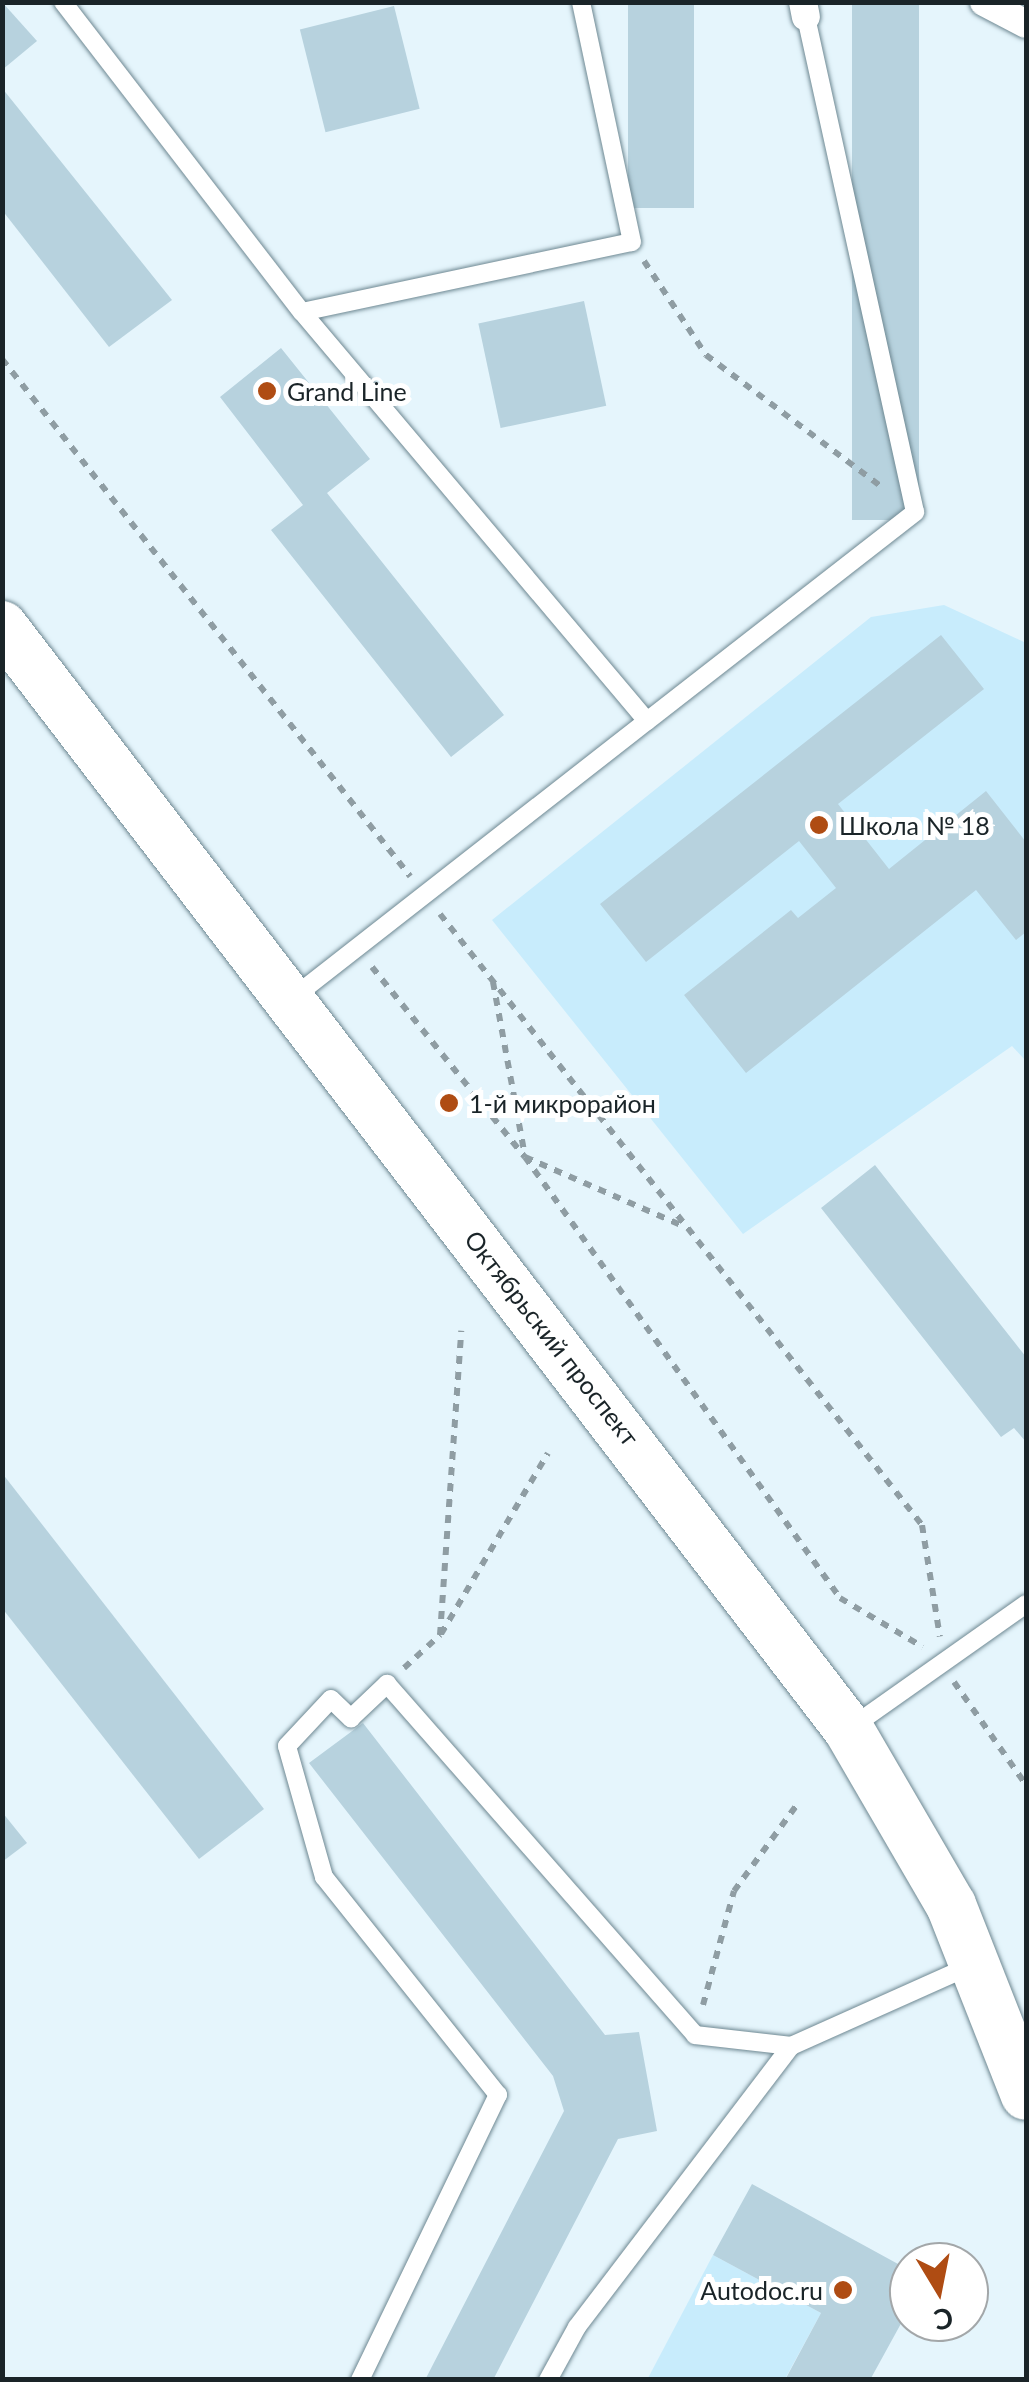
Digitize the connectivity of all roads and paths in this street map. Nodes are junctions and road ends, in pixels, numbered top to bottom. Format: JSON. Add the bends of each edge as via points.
{"nodes":[{"id":1,"x":62,"y":2,"type":"edge"},
{"id":2,"x":581,"y":2,"type":"edge"},
{"id":3,"x":984,"y":2,"type":"edge"},
{"id":4,"x":805,"y":10,"type":"edge"},
{"id":5,"x":1026,"y":24,"type":"edge"},
{"id":6,"x":632,"y":242,"type":"junction"},
{"id":7,"x":302,"y":312,"type":"junction"},
{"id":8,"x":2,"y":359,"type":"edge"},
{"id":9,"x":914,"y":512,"type":"junction"},
{"id":10,"x":2,"y":626,"type":"edge"},
{"id":11,"x":648,"y":721,"type":"junction"},
{"id":12,"x":425,"y":895,"type":"junction"},
{"id":13,"x":358,"y":950,"type":"junction"},
{"id":14,"x":493,"y":981,"type":"junction"},
{"id":15,"x":291,"y":1000,"type":"junction"},
{"id":16,"x":525,"y":1157,"type":"junction"},
{"id":17,"x":687,"y":1228,"type":"junction"},
{"id":18,"x":461,"y":1331,"type":"dead end"},
{"id":19,"x":548,"y":1453,"type":"dead end"},
{"id":20,"x":1026,"y":1604,"type":"edge"},
{"id":21,"x":440,"y":1635,"type":"junction"},
{"id":22,"x":944,"y":1660,"type":"junction"},
{"id":23,"x":387,"y":1684,"type":"junction"},
{"id":24,"x":849,"y":1730,"type":"junction"},
{"id":25,"x":1026,"y":1785,"type":"edge"},
{"id":26,"x":799,"y":1802,"type":"dead end"},
{"id":27,"x":977,"y":1963,"type":"junction"},
{"id":28,"x":695,"y":2035,"type":"junction"},
{"id":29,"x":791,"y":2046,"type":"junction"},
{"id":30,"x":1026,"y":2095,"type":"edge"},
{"id":31,"x":360,"y":2380,"type":"edge"},
{"id":32,"x":548,"y":2380,"type":"edge"}],
"edges":[{"from":1,"to":7,"type":"lane"},
{"from":2,"to":6,"type":"lane"},
{"from":3,"to":5,"type":"street"},
{"from":4,"to":9,"type":"lane"},
{"from":6,"to":7,"type":"lane"},
{"from":6,"to":9,"type":"path","via":[[706,354]]},
{"from":7,"to":11,"type":"lane"},
{"from":8,"to":12,"type":"path"},
{"from":9,"to":11,"type":"lane"},
{"from":10,"to":15,"type":"main road","name":"Октябрьский проспект"},
{"from":11,"to":12,"type":"lane"},
{"from":12,"to":13,"type":"lane"},
{"from":12,"to":14,"type":"path"},
{"from":13,"to":15,"type":"lane"},
{"from":13,"to":16,"type":"path"},
{"from":14,"to":16,"type":"path"},
{"from":14,"to":17,"type":"path"},
{"from":15,"to":24,"type":"main road","name":"Октябрьский проспект"},
{"from":16,"to":17,"type":"path"},
{"from":16,"to":22,"type":"path","via":[[840,1598]]},
{"from":17,"to":22,"type":"path","via":[[922,1525]]},
{"from":18,"to":21,"type":"path"},
{"from":19,"to":21,"type":"path"},
{"from":20,"to":22,"type":"lane"},
{"from":21,"to":23,"type":"path"},
{"from":22,"to":24,"type":"lane"},
{"from":22,"to":25,"type":"path","via":[[960,1696]]},
{"from":23,"to":28,"type":"lane"},
{"from":23,"to":31,"type":"lane","via":[[351,1718],[331,1699],[287,1746],[324,1877],[498,2095]]},
{"from":24,"to":27,"type":"main road","name":"Октябрьский проспект","via":[[918,1840]]},
{"from":26,"to":28,"type":"path","via":[[734,1891]]},
{"from":27,"to":29,"type":"lane"},
{"from":27,"to":30,"type":"main road","name":"Октябрьский проспект"},
{"from":28,"to":29,"type":"lane"},
{"from":29,"to":32,"type":"lane","via":[[578,2327]]}]}
